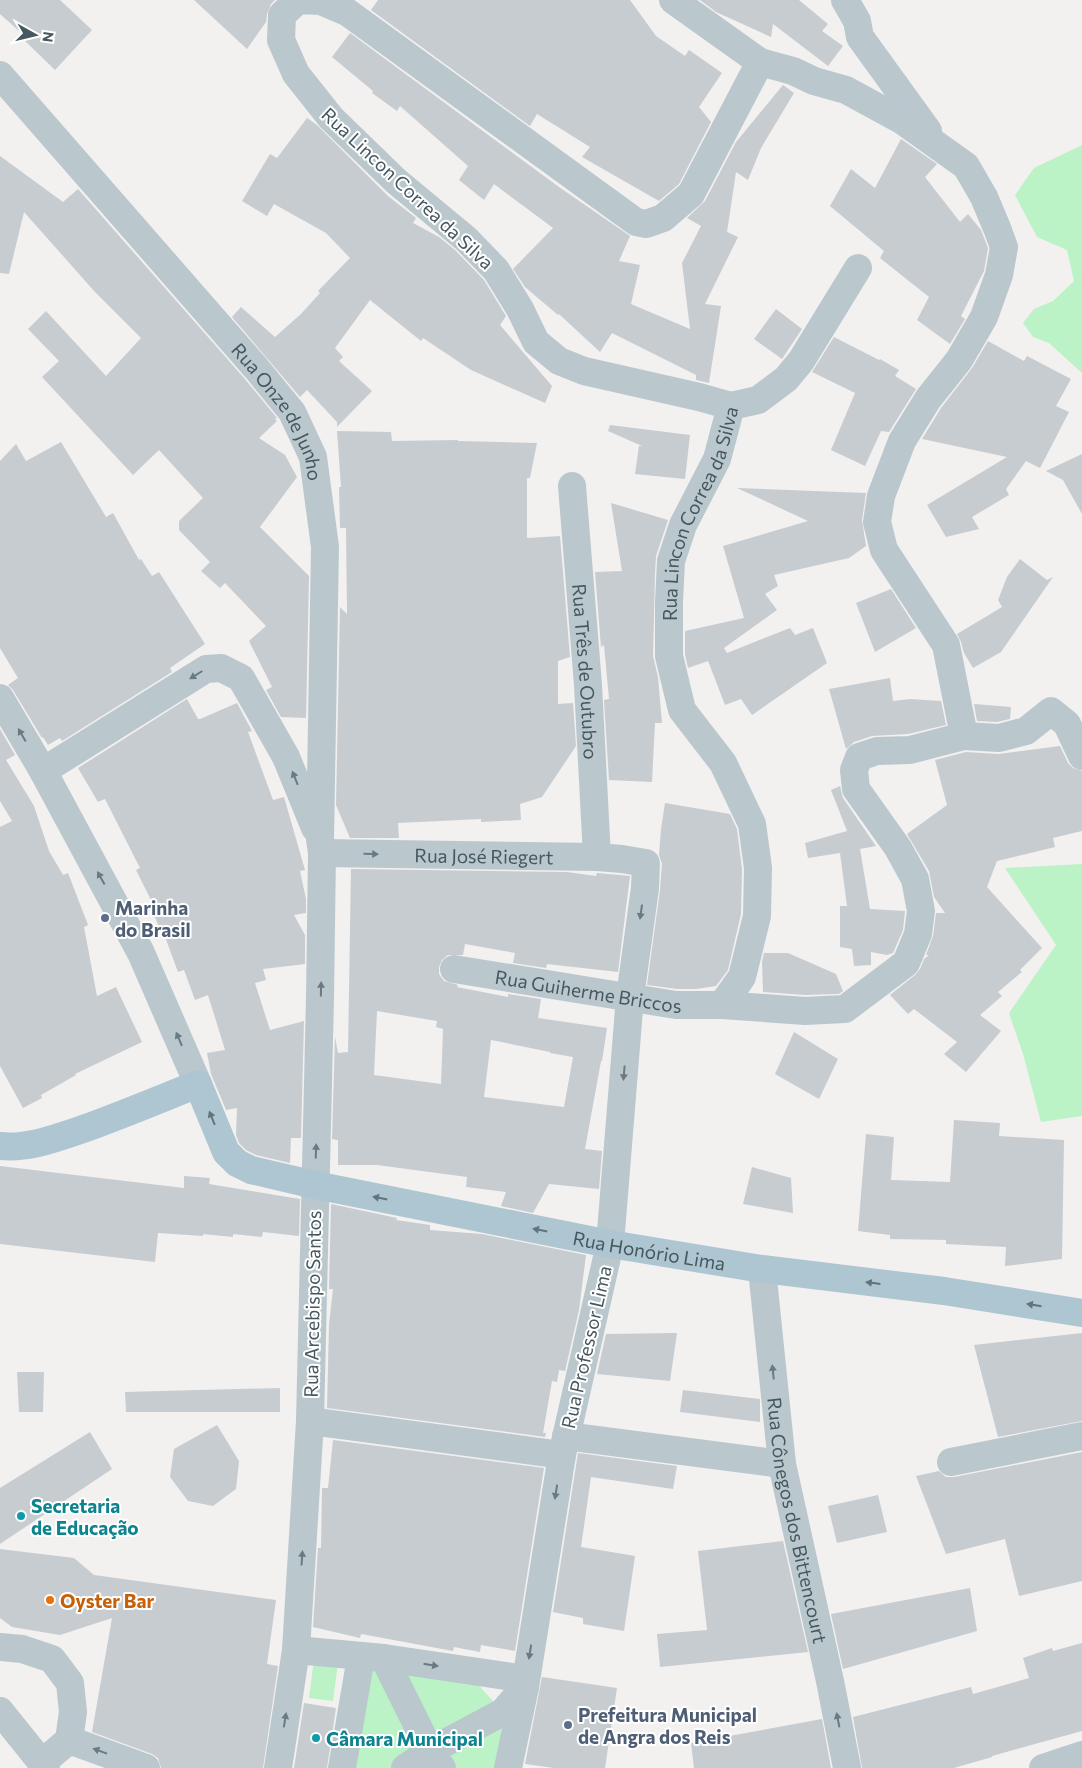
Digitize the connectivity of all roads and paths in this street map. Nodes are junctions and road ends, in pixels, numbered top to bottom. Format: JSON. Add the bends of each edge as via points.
{"nodes":[{"id":1,"x":673,"y":0,"type":"edge"},
{"id":2,"x":845,"y":0,"type":"edge"},
{"id":3,"x":760,"y":62,"type":"junction"},
{"id":4,"x":0,"y":75,"type":"edge"},
{"id":5,"x":939,"y":147,"type":"junction"},
{"id":6,"x":858,"y":268,"type":"dead end"},
{"id":7,"x":731,"y":406,"type":"junction"},
{"id":8,"x":572,"y":486,"type":"dead end"},
{"id":9,"x":0,"y":698,"type":"edge"},
{"id":10,"x":964,"y":736,"type":"junction"},
{"id":11,"x":1082,"y":756,"type":"edge"},
{"id":12,"x":43,"y":772,"type":"junction"},
{"id":13,"x":321,"y":846,"type":"junction"},
{"id":14,"x":597,"y":858,"type":"junction"},
{"id":15,"x":646,"y":864,"type":"joint"},
{"id":16,"x":454,"y":969,"type":"dead end"},
{"id":17,"x":630,"y":997,"type":"junction"},
{"id":18,"x":722,"y":1005,"type":"junction"},
{"id":19,"x":198,"y":1084,"type":"junction"},
{"id":20,"x":3,"y":1142,"type":"edge"},
{"id":21,"x":315,"y":1185,"type":"junction"},
{"id":22,"x":610,"y":1244,"type":"junction"},
{"id":23,"x":762,"y":1270,"type":"junction"},
{"id":24,"x":1082,"y":1313,"type":"edge"},
{"id":25,"x":310,"y":1421,"type":"junction"},
{"id":26,"x":1082,"y":1436,"type":"edge"},
{"id":27,"x":564,"y":1445,"type":"junction"},
{"id":28,"x":951,"y":1462,"type":"dead end"},
{"id":29,"x":782,"y":1464,"type":"junction"},
{"id":30,"x":0,"y":1647,"type":"edge"},
{"id":31,"x":296,"y":1650,"type":"junction"},
{"id":32,"x":372,"y":1657,"type":"junction"},
{"id":33,"x":525,"y":1683,"type":"junction"},
{"id":34,"x":0,"y":1711,"type":"edge"},
{"id":35,"x":69,"y":1740,"type":"junction"},
{"id":36,"x":1082,"y":1755,"type":"edge"},
{"id":37,"x":436,"y":1760,"type":"edge"},
{"id":38,"x":44,"y":1765,"type":"edge"},
{"id":39,"x":146,"y":1768,"type":"edge"},
{"id":40,"x":278,"y":1768,"type":"edge"},
{"id":41,"x":342,"y":1768,"type":"edge"},
{"id":42,"x":405,"y":1768,"type":"edge"},
{"id":43,"x":508,"y":1768,"type":"edge"},
{"id":44,"x":847,"y":1768,"type":"edge"},
{"id":45,"x":1042,"y":1768,"type":"edge"}],
"edges":[{"from":1,"to":3,"type":"street"},
{"from":2,"to":5,"type":"street","via":[[857,20],[860,37]]},
{"from":3,"to":5,"type":"street","via":[[846,90],[903,121]]},
{"from":3,"to":7,"type":"street","name":"Rua Lincon Correa da Silva","via":[[691,194],[663,218],[646,224],[636,222],[347,12],[321,1],[298,0],[282,16],[281,40],[296,74],[331,118],[496,270],[536,342],[559,361],[584,371]]},
{"from":4,"to":13,"type":"street","name":"Rua Onze de Junho","via":[[292,412],[313,458],[325,546]]},
{"from":5,"to":10,"type":"street","via":[[966,166],[984,197],[1004,247],[999,275],[984,317],[959,360],[928,399],[902,440],[881,496],[877,522],[884,550],[946,645]]},
{"from":6,"to":7,"type":"street","via":[[801,361],[786,379],[758,400]]},
{"from":7,"to":18,"type":"street","name":"Rua Lincon Correa da Silva","via":[[717,459],[682,525],[671,561],[669,602],[669,656],[682,710],[724,763],[752,824],[758,868],[757,916],[742,977]]},
{"from":8,"to":14,"type":"street","name":"Rua Três de Outubro","via":[[588,685]]},
{"from":12,"to":9,"type":"street","one_way":true},
{"from":10,"to":11,"type":"street","via":[[999,738],[1026,731],[1051,711],[1067,724]]},
{"from":10,"to":18,"type":"street","via":[[910,750],[877,750],[859,757],[854,770],[856,789],[898,848],[915,879],[921,911],[918,934],[906,963],[845,1009],[805,1011]]},
{"from":13,"to":12,"type":"street","one_way":true,"via":[[282,749],[241,678],[222,668],[206,669]]},
{"from":19,"to":12,"type":"street","one_way":true,"via":[[141,952]]},
{"from":13,"to":14,"type":"street","name":"Rua José Riegert","one_way":true},
{"from":21,"to":13,"type":"street","name":"Rua Arcebispo Santos","one_way":true},
{"from":14,"to":15,"type":"street","name":"Rua José Riegert"},
{"from":15,"to":17,"type":"street","name":"Rua Professor Lima","one_way":true},
{"from":16,"to":17,"type":"street","name":"Rua Guiherme Briccos"},
{"from":17,"to":18,"type":"street","name":"Rua Guiherme Briccos","via":[[676,1005]]},
{"from":17,"to":22,"type":"street","name":"Rua Professor Lima","one_way":true},
{"from":19,"to":20,"type":"main road","via":[[45,1142]]},
{"from":21,"to":19,"type":"main road","name":"Rua Honório Lima","one_way":true,"via":[[251,1170],[237,1162],[226,1152]]},
{"from":22,"to":21,"type":"main road","name":"Rua Honório Lima","one_way":true},
{"from":21,"to":25,"type":"street","name":"Rua Arcebispo Santos"},
{"from":22,"to":23,"type":"main road","name":"Rua Honório Lima"},
{"from":22,"to":27,"type":"street","name":"Rua Professor Lima"},
{"from":24,"to":23,"type":"main road","name":"Rua Honório Lima","one_way":true,"via":[[944,1291]]},
{"from":29,"to":23,"type":"street","name":"Rua Cônegos dos Bittencourt","one_way":true},
{"from":25,"to":27,"type":"street"},
{"from":31,"to":25,"type":"street","name":"Rua Arcebispo Santos","one_way":true},
{"from":26,"to":28,"type":"street"},
{"from":27,"to":29,"type":"street"},
{"from":27,"to":33,"type":"street","name":"Rua Professor Lima","one_way":true},
{"from":44,"to":29,"type":"street","name":"Rua Cônegos dos Bittencourt","one_way":true},
{"from":30,"to":35,"type":"street","via":[[22,1649],[52,1659],[70,1683],[73,1712]]},
{"from":31,"to":32,"type":"street"},
{"from":40,"to":31,"type":"street","name":"Rua Arcebispo Santos","one_way":true},
{"from":32,"to":33,"type":"street","one_way":true},
{"from":32,"to":37,"type":"street"},
{"from":32,"to":41,"type":"street"},
{"from":33,"to":37,"type":"street","via":[[504,1712]]},
{"from":33,"to":43,"type":"street","name":"Rua Professor Lima"},
{"from":34,"to":38,"type":"street"},
{"from":35,"to":38,"type":"street"},
{"from":39,"to":35,"type":"street","one_way":true},
{"from":36,"to":45,"type":"street"},
{"from":37,"to":42,"type":"street"}]}
